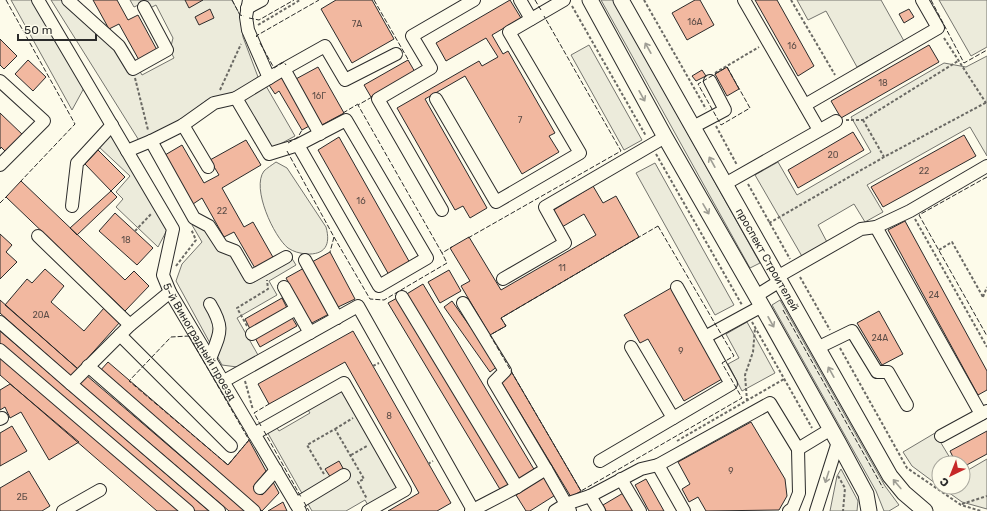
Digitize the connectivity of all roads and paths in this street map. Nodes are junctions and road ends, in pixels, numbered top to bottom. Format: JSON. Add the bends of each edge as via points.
{"nodes":[{"id":1,"x":38,"y":0,"type":"edge"},
{"id":2,"x":68,"y":0,"type":"edge"},
{"id":3,"x":262,"y":0,"type":"edge"},
{"id":4,"x":300,"y":0,"type":"edge"},
{"id":5,"x":474,"y":0,"type":"edge"},
{"id":6,"x":520,"y":0,"type":"edge"},
{"id":7,"x":564,"y":0,"type":"edge"},
{"id":8,"x":568,"y":0,"type":"edge"},
{"id":9,"x":590,"y":0,"type":"edge"},
{"id":10,"x":621,"y":0,"type":"edge"},
{"id":11,"x":744,"y":0,"type":"edge"},
{"id":12,"x":791,"y":0,"type":"edge"},
{"id":13,"x":922,"y":0,"type":"edge"},
{"id":14,"x":248,"y":4,"type":"edge"},
{"id":15,"x":144,"y":7,"type":"dead end"},
{"id":16,"x":531,"y":19,"type":"junction"},
{"id":17,"x":259,"y":20,"type":"dead end"},
{"id":18,"x":261,"y":23,"type":"junction"},
{"id":19,"x":938,"y":28,"type":"junction"},
{"id":20,"x":248,"y":30,"type":"junction"},
{"id":21,"x":768,"y":42,"type":"junction"},
{"id":22,"x":396,"y":54,"type":"dead end"},
{"id":23,"x":958,"y":61,"type":"junction"},
{"id":24,"x":133,"y":69,"type":"junction"},
{"id":25,"x":284,"y":69,"type":"junction"},
{"id":26,"x":712,"y":77,"type":"joint"},
{"id":27,"x":269,"y":78,"type":"junction"},
{"id":28,"x":0,"y":81,"type":"edge"},
{"id":29,"x":840,"y":85,"type":"junction"},
{"id":30,"x":236,"y":98,"type":"junction"},
{"id":31,"x":436,"y":99,"type":"dead end"},
{"id":32,"x":214,"y":103,"type":"junction"},
{"id":33,"x":987,"y":103,"type":"edge"},
{"id":34,"x":805,"y":104,"type":"junction"},
{"id":35,"x":863,"y":120,"type":"junction"},
{"id":36,"x":836,"y":121,"type":"joint"},
{"id":37,"x":112,"y":125,"type":"junction"},
{"id":38,"x":183,"y":125,"type":"junction"},
{"id":39,"x":693,"y":127,"type":"junction"},
{"id":40,"x":819,"y":130,"type":"junction"},
{"id":41,"x":320,"y":134,"type":"junction"},
{"id":42,"x":665,"y":137,"type":"junction"},
{"id":43,"x":151,"y":141,"type":"junction"},
{"id":44,"x":298,"y":145,"type":"junction"},
{"id":45,"x":651,"y":145,"type":"junction"},
{"id":46,"x":127,"y":151,"type":"junction"},
{"id":47,"x":884,"y":157,"type":"junction"},
{"id":48,"x":0,"y":165,"type":"edge"},
{"id":49,"x":987,"y":166,"type":"edge"},
{"id":50,"x":208,"y":167,"type":"dead end"},
{"id":51,"x":724,"y":184,"type":"junction"},
{"id":52,"x":159,"y":205,"type":"junction"},
{"id":53,"x":72,"y":206,"type":"dead end"},
{"id":54,"x":442,"y":210,"type":"dead end"},
{"id":55,"x":910,"y":211,"type":"junction"},
{"id":56,"x":769,"y":223,"type":"dead end"},
{"id":57,"x":876,"y":227,"type":"junction"},
{"id":58,"x":135,"y":232,"type":"dead end"},
{"id":59,"x":38,"y":236,"type":"dead end"},
{"id":60,"x":939,"y":250,"type":"dead end"},
{"id":61,"x":286,"y":257,"type":"dead end"},
{"id":62,"x":305,"y":260,"type":"dead end"},
{"id":63,"x":266,"y":268,"type":"junction"},
{"id":64,"x":503,"y":278,"type":"dead end"},
{"id":65,"x":779,"y":279,"type":"junction"},
{"id":66,"x":284,"y":287,"type":"dead end"},
{"id":67,"x":677,"y":287,"type":"dead end"},
{"id":68,"x":987,"y":287,"type":"edge"},
{"id":69,"x":170,"y":292,"type":"junction"},
{"id":70,"x":987,"y":296,"type":"edge"},
{"id":71,"x":402,"y":297,"type":"dead end"},
{"id":72,"x":983,"y":297,"type":"junction"},
{"id":73,"x":759,"y":301,"type":"junction"},
{"id":74,"x":463,"y":303,"type":"dead end"},
{"id":75,"x":210,"y":304,"type":"dead end"},
{"id":76,"x":296,"y":309,"type":"junction"},
{"id":77,"x":748,"y":314,"type":"junction"},
{"id":78,"x":337,"y":318,"type":"junction"},
{"id":79,"x":0,"y":322,"type":"edge"},
{"id":80,"x":130,"y":325,"type":"junction"},
{"id":81,"x":755,"y":327,"type":"junction"},
{"id":82,"x":310,"y":333,"type":"junction"},
{"id":83,"x":252,"y":334,"type":"joint"},
{"id":84,"x":120,"y":335,"type":"junction"},
{"id":85,"x":705,"y":337,"type":"junction"},
{"id":86,"x":631,"y":346,"type":"dead end"},
{"id":87,"x":987,"y":347,"type":"edge"},
{"id":88,"x":817,"y":348,"type":"junction"},
{"id":89,"x":0,"y":350,"type":"edge"},
{"id":90,"x":210,"y":359,"type":"junction"},
{"id":91,"x":88,"y":366,"type":"junction"},
{"id":92,"x":224,"y":381,"type":"junction"},
{"id":93,"x":71,"y":384,"type":"junction"},
{"id":94,"x":907,"y":405,"type":"dead end"},
{"id":95,"x":754,"y":412,"type":"junction"},
{"id":96,"x":984,"y":412,"type":"edge"},
{"id":97,"x":361,"y":414,"type":"junction"},
{"id":98,"x":673,"y":418,"type":"junction"},
{"id":99,"x":335,"y":429,"type":"junction"},
{"id":100,"x":831,"y":429,"type":"junction"},
{"id":101,"x":254,"y":434,"type":"junction"},
{"id":102,"x":941,"y":436,"type":"dead end"},
{"id":103,"x":817,"y":437,"type":"junction"},
{"id":104,"x":376,"y":440,"type":"junction"},
{"id":105,"x":838,"y":442,"type":"junction"},
{"id":106,"x":231,"y":446,"type":"dead end"},
{"id":107,"x":798,"y":449,"type":"junction"},
{"id":108,"x":350,"y":455,"type":"junction"},
{"id":109,"x":600,"y":461,"type":"dead end"},
{"id":110,"x":832,"y":463,"type":"junction"},
{"id":111,"x":658,"y":464,"type":"junction"},
{"id":112,"x":546,"y":468,"type":"junction"},
{"id":113,"x":276,"y":470,"type":"junction"},
{"id":114,"x":344,"y":475,"type":"dead end"},
{"id":115,"x":621,"y":479,"type":"junction"},
{"id":116,"x":330,"y":483,"type":"junction"},
{"id":117,"x":517,"y":487,"type":"junction"},
{"id":118,"x":260,"y":488,"type":"dead end"},
{"id":119,"x":100,"y":490,"type":"dead end"},
{"id":120,"x":590,"y":496,"type":"junction"},
{"id":121,"x":987,"y":496,"type":"edge"},
{"id":122,"x":961,"y":505,"type":"dead end"},
{"id":123,"x":298,"y":507,"type":"edge"},
{"id":124,"x":568,"y":508,"type":"edge"},
{"id":125,"x":371,"y":510,"type":"edge"},
{"id":126,"x":472,"y":510,"type":"edge"},
{"id":127,"x":63,"y":511,"type":"edge"},
{"id":128,"x":188,"y":511,"type":"edge"},
{"id":129,"x":218,"y":511,"type":"edge"},
{"id":130,"x":254,"y":511,"type":"edge"},
{"id":131,"x":555,"y":511,"type":"edge"},
{"id":132,"x":599,"y":511,"type":"edge"},
{"id":133,"x":640,"y":511,"type":"edge"},
{"id":134,"x":684,"y":511,"type":"edge"},
{"id":135,"x":789,"y":511,"type":"edge"},
{"id":136,"x":816,"y":511,"type":"edge"},
{"id":137,"x":843,"y":511,"type":"edge"},
{"id":138,"x":869,"y":511,"type":"edge"},
{"id":139,"x":925,"y":511,"type":"edge"}],
"edges":[{"from":1,"to":37,"type":"street","name":"5-й Виноградный проезд"},
{"from":2,"to":24,"type":"street","via":[[119,46]]},
{"from":3,"to":14,"type":"street"},
{"from":4,"to":18,"type":"path"},
{"from":5,"to":54,"type":"street","via":[[412,36],[431,68],[378,99]]},
{"from":6,"to":16,"type":"street"},
{"from":7,"to":16,"type":"street"},
{"from":8,"to":45,"type":"path"},
{"from":9,"to":42,"type":"main road","one_way":true},
{"from":39,"to":10,"type":"main road","name":"проспект Строителей","one_way":true},
{"from":11,"to":21,"type":"street"},
{"from":12,"to":29,"type":"path"},
{"from":13,"to":19,"type":"street"},
{"from":14,"to":20,"type":"street"},
{"from":15,"to":24,"type":"street","via":[[166,50]]},
{"from":16,"to":31,"type":"street","via":[[509,32],[580,153],[496,202]]},
{"from":17,"to":18,"type":"path"},
{"from":18,"to":20,"type":"path"},
{"from":19,"to":23,"type":"path"},
{"from":19,"to":29,"type":"street"},
{"from":20,"to":27,"type":"street"},
{"from":20,"to":32,"type":"path"},
{"from":21,"to":26,"type":"path"},
{"from":21,"to":34,"type":"street"},
{"from":22,"to":25,"type":"street","via":[[345,80],[325,46]]},
{"from":23,"to":33,"type":"path"},
{"from":23,"to":35,"type":"path"},
{"from":24,"to":43,"type":"path"},
{"from":25,"to":27,"type":"street"},
{"from":25,"to":41,"type":"street"},
{"from":26,"to":39,"type":"street","via":[[725,110]]},
{"from":27,"to":30,"type":"street"},
{"from":28,"to":48,"type":"street","via":[[44,121]]},
{"from":29,"to":34,"type":"street"},
{"from":30,"to":32,"type":"street"},
{"from":30,"to":44,"type":"street","via":[[269,154]]},
{"from":32,"to":38,"type":"street"},
{"from":33,"to":47,"type":"path"},
{"from":34,"to":40,"type":"street"},
{"from":35,"to":36,"type":"path"},
{"from":35,"to":47,"type":"path"},
{"from":36,"to":40,"type":"street"},
{"from":37,"to":46,"type":"street","name":"5-й Виноградный проезд"},
{"from":37,"to":53,"type":"street","via":[[77,163]]},
{"from":38,"to":43,"type":"street"},
{"from":38,"to":50,"type":"street"},
{"from":51,"to":39,"type":"main road","name":"проспект Строителей","one_way":true},
{"from":40,"to":51,"type":"street"},
{"from":41,"to":44,"type":"street"},
{"from":41,"to":44,"type":"street","via":[[346,120],[427,258],[379,286]]},
{"from":42,"to":45,"type":"street"},
{"from":42,"to":73,"type":"main road","one_way":true},
{"from":43,"to":46,"type":"street"},
{"from":43,"to":63,"type":"street","via":[[194,218],[209,226],[222,246],[235,252],[250,278]]},
{"from":45,"to":64,"type":"street","via":[[545,207],[565,243]]},
{"from":45,"to":77,"type":"path"},
{"from":46,"to":52,"type":"street","name":"5-й Виноградный проезд"},
{"from":47,"to":56,"type":"path"},
{"from":49,"to":55,"type":"street"},
{"from":51,"to":65,"type":"main road","name":"проспект Строителей"},
{"from":52,"to":58,"type":"path"},
{"from":52,"to":69,"type":"street","name":"5-й Виноградный проезд","via":[[173,229],[163,275]]},
{"from":55,"to":57,"type":"street"},
{"from":55,"to":87,"type":"path"},
{"from":57,"to":65,"type":"street","via":[[860,229]]},
{"from":57,"to":96,"type":"street"},
{"from":59,"to":80,"type":"street"},
{"from":60,"to":72,"type":"path","via":[[952,242]]},
{"from":61,"to":63,"type":"street"},
{"from":62,"to":78,"type":"street"},
{"from":63,"to":83,"type":"path","via":[[268,289],[237,308]]},
{"from":65,"to":73,"type":"street"},
{"from":65,"to":88,"type":"main road","name":"проспект Строителей"},
{"from":66,"to":76,"type":"street"},
{"from":67,"to":85,"type":"street"},
{"from":68,"to":72,"type":"path"},
{"from":69,"to":80,"type":"street"},
{"from":69,"to":90,"type":"street","name":"5-й Виноградный проезд"},
{"from":70,"to":72,"type":"path"},
{"from":71,"to":117,"type":"street"},
{"from":73,"to":77,"type":"street"},
{"from":73,"to":100,"type":"main road","one_way":true},
{"from":74,"to":112,"type":"street","via":[[505,371],[494,382]]},
{"from":75,"to":90,"type":"street","via":[[220,325],[218,339]]},
{"from":76,"to":82,"type":"street"},
{"from":76,"to":83,"type":"street"},
{"from":77,"to":81,"type":"path"},
{"from":77,"to":85,"type":"street"},
{"from":78,"to":82,"type":"street"},
{"from":78,"to":126,"type":"street","via":[[358,306]]},
{"from":79,"to":93,"type":"street"},
{"from":80,"to":84,"type":"street"},
{"from":81,"to":95,"type":"path","via":[[753,352],[745,375],[747,400]]},
{"from":81,"to":103,"type":"path"},
{"from":82,"to":92,"type":"street"},
{"from":84,"to":91,"type":"street"},
{"from":84,"to":106,"type":"street"},
{"from":85,"to":98,"type":"street","via":[[731,384]]},
{"from":86,"to":98,"type":"street"},
{"from":88,"to":94,"type":"street","via":[[852,331],[877,372],[888,372]]},
{"from":139,"to":88,"type":"main road","name":"проспект Строителей","one_way":true,"via":[[904,493],[890,476]]},
{"from":89,"to":128,"type":"street"},
{"from":90,"to":92,"type":"street","name":"5-й Виноградный проезд"},
{"from":91,"to":93,"type":"street"},
{"from":91,"to":130,"type":"street"},
{"from":92,"to":101,"type":"street","name":"5-й Виноградный проезд"},
{"from":93,"to":129,"type":"street"},
{"from":95,"to":107,"type":"street","via":[[770,403]]},
{"from":95,"to":111,"type":"street"},
{"from":96,"to":102,"type":"street"},
{"from":97,"to":99,"type":"path"},
{"from":97,"to":101,"type":"street","via":[[344,383]]},
{"from":97,"to":104,"type":"street"},
{"from":98,"to":109,"type":"street"},
{"from":99,"to":108,"type":"path"},
{"from":99,"to":116,"type":"path","via":[[307,445]]},
{"from":100,"to":103,"type":"street"},
{"from":100,"to":105,"type":"main road"},
{"from":101,"to":113,"type":"street","name":"5-й Виноградный проезд"},
{"from":103,"to":107,"type":"street"},
{"from":104,"to":108,"type":"path"},
{"from":104,"to":125,"type":"street","via":[[405,490]]},
{"from":105,"to":110,"type":"street"},
{"from":105,"to":138,"type":"main road","via":[[866,494]]},
{"from":107,"to":135,"type":"street","via":[[799,493],[793,508]]},
{"from":108,"to":125,"type":"path","via":[[364,479],[358,482]]},
{"from":110,"to":136,"type":"street","one_way":true},
{"from":110,"to":137,"type":"path","via":[[844,488]]},
{"from":111,"to":115,"type":"street"},
{"from":111,"to":134,"type":"street"},
{"from":112,"to":117,"type":"street"},
{"from":112,"to":124,"type":"street"},
{"from":113,"to":118,"type":"street"},
{"from":113,"to":123,"type":"street","name":"5-й Виноградный проезд"},
{"from":114,"to":116,"type":"street"},
{"from":115,"to":120,"type":"street"},
{"from":115,"to":133,"type":"street"},
{"from":116,"to":123,"type":"street"},
{"from":117,"to":126,"type":"street"},
{"from":119,"to":127,"type":"street"},
{"from":120,"to":124,"type":"street"},
{"from":120,"to":132,"type":"street"},
{"from":121,"to":122,"type":"path"},
{"from":124,"to":131,"type":"street"}]}
